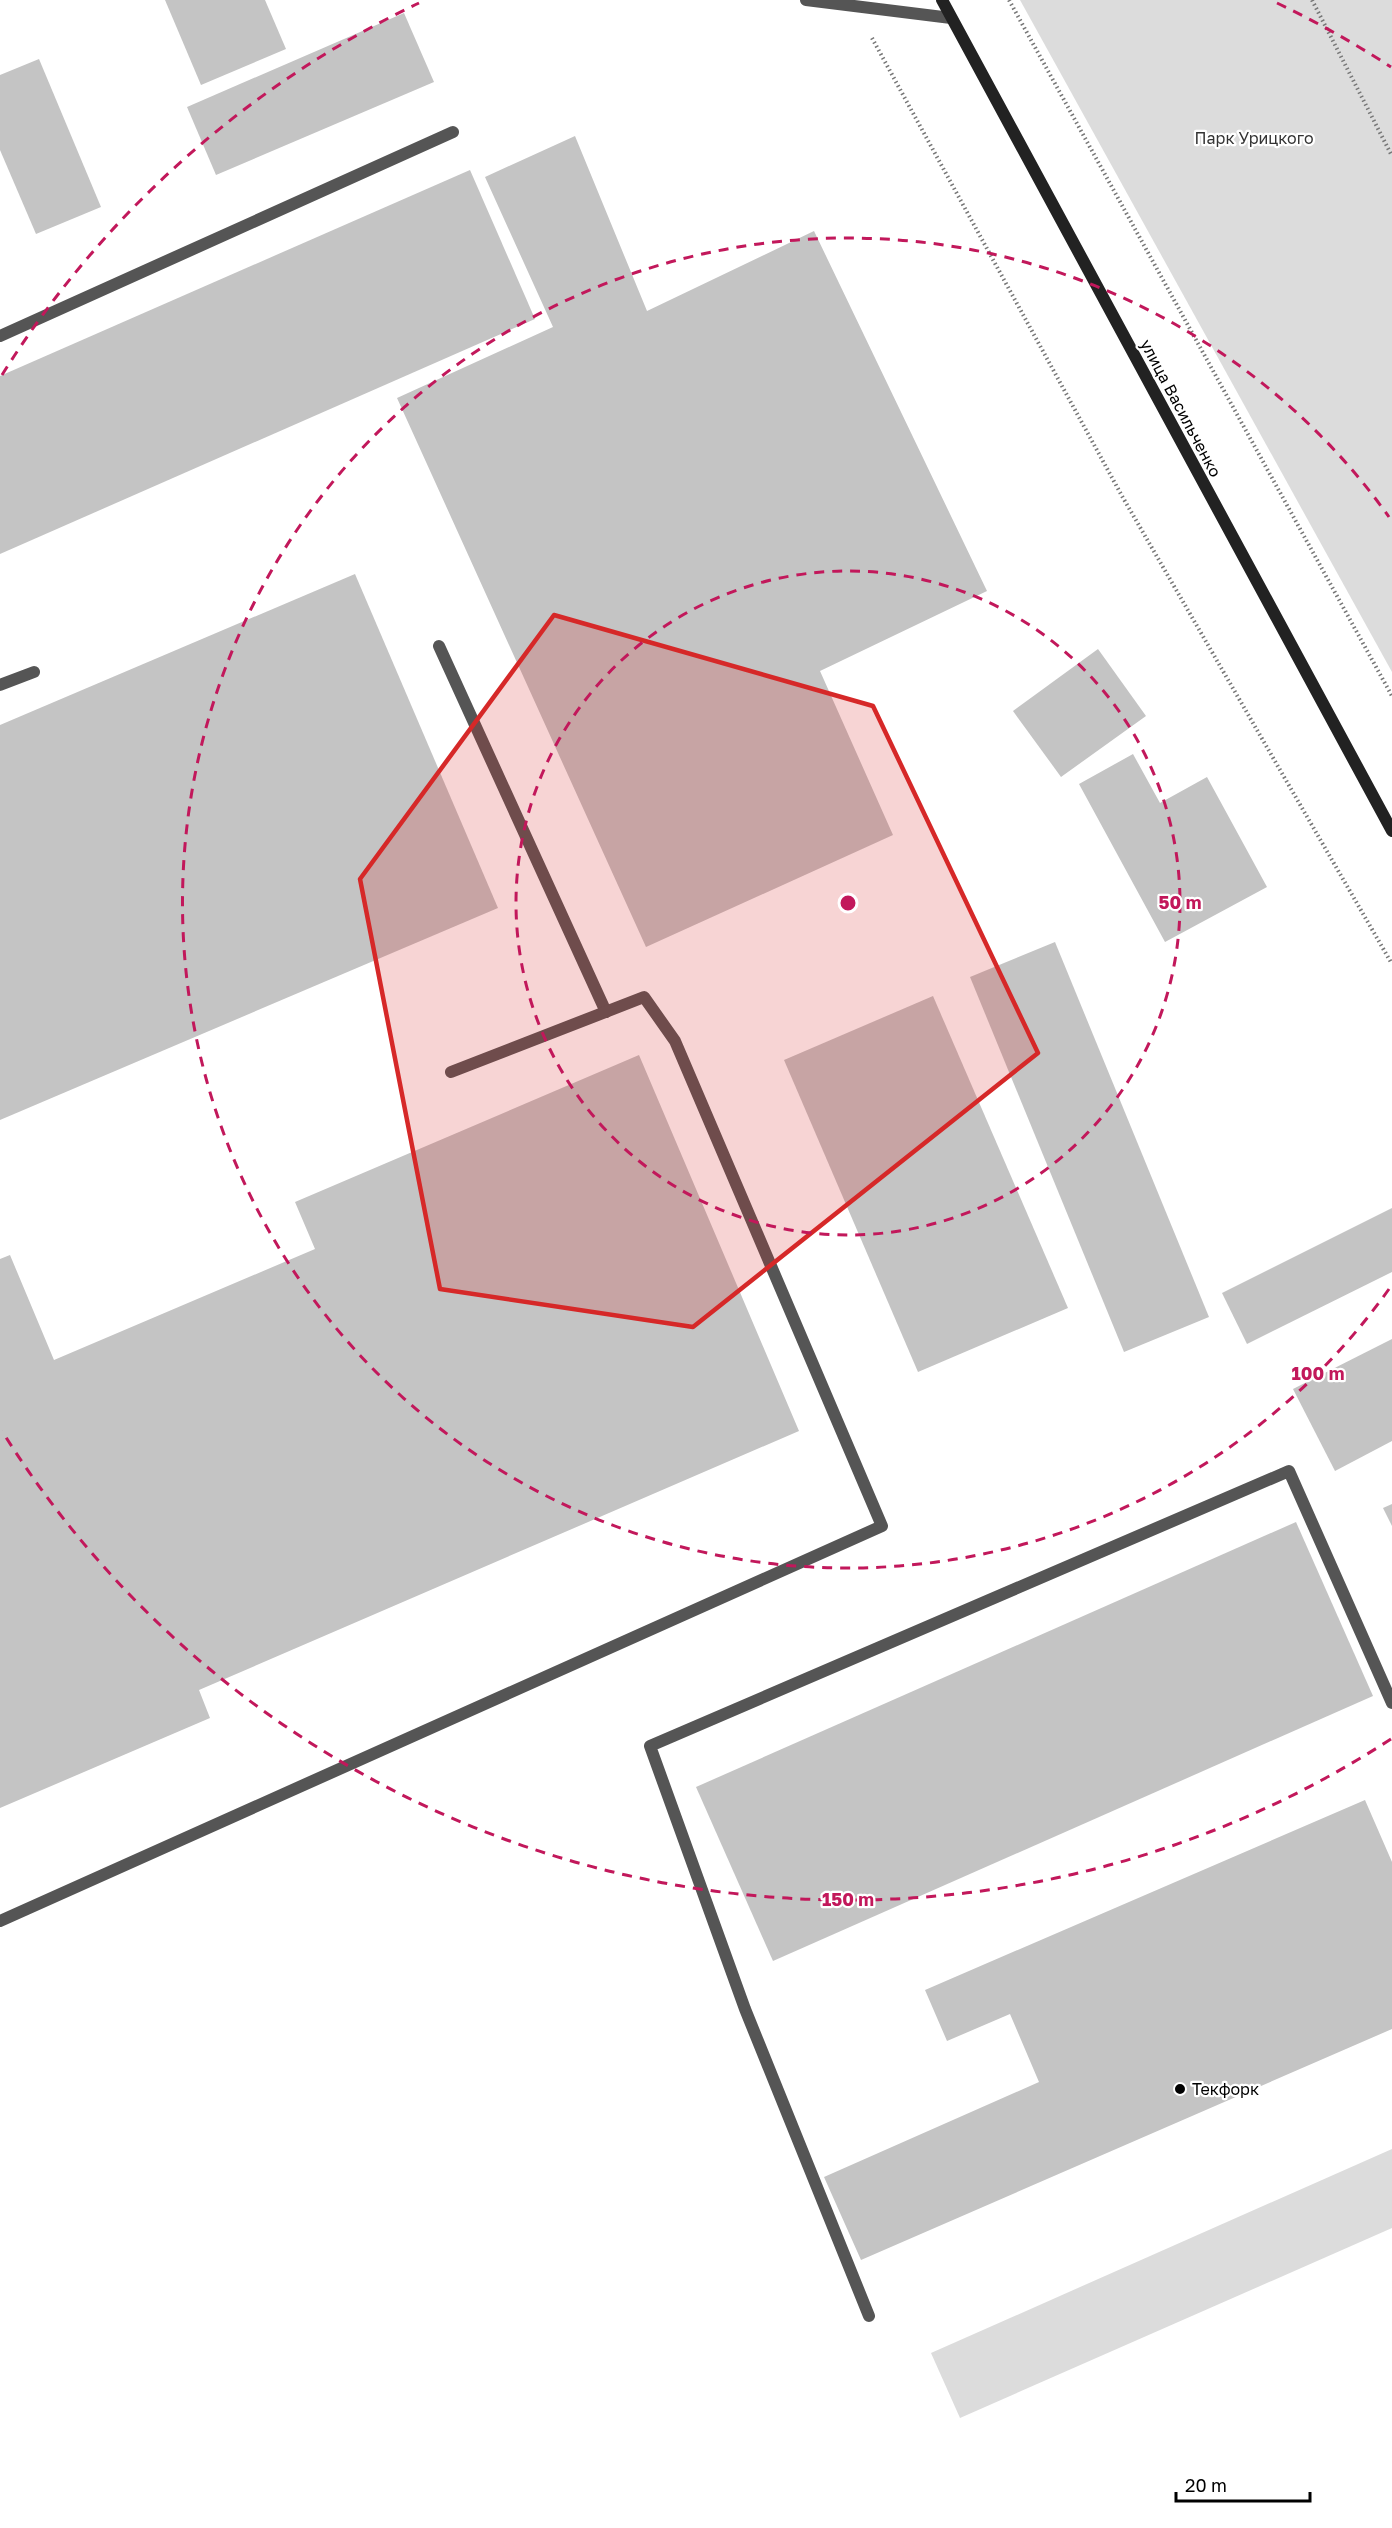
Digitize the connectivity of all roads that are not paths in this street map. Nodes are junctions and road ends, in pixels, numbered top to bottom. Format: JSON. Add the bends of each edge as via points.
{"nodes":[{"id":1,"x":806,"y":0,"type":"edge"},
{"id":2,"x":942,"y":0,"type":"edge"},
{"id":3,"x":951,"y":18,"type":"junction"},
{"id":4,"x":453,"y":132,"type":"dead end"},
{"id":5,"x":0,"y":336,"type":"edge"},
{"id":6,"x":439,"y":646,"type":"dead end"},
{"id":7,"x":34,"y":672,"type":"dead end"},
{"id":8,"x":0,"y":685,"type":"edge"},
{"id":9,"x":1392,"y":831,"type":"edge"},
{"id":10,"x":606,"y":1012,"type":"junction"},
{"id":11,"x":451,"y":1072,"type":"dead end"},
{"id":12,"x":1392,"y":1703,"type":"edge"},
{"id":13,"x":0,"y":1921,"type":"edge"},
{"id":14,"x":869,"y":2316,"type":"dead end"}],
"edges":[{"from":1,"to":3,"type":"lane"},
{"from":2,"to":3,"type":"main road","name":"улица Васильченко"},
{"from":3,"to":9,"type":"main road","name":"улица Васильченко"},
{"from":4,"to":5,"type":"lane"},
{"from":6,"to":10,"type":"lane"},
{"from":7,"to":8,"type":"lane"},
{"from":10,"to":11,"type":"lane"},
{"from":10,"to":13,"type":"lane","via":[[644,997],[675,1041],[882,1526]]},
{"from":12,"to":14,"type":"lane","via":[[1289,1471],[650,1746],[745,2009]]}]}
